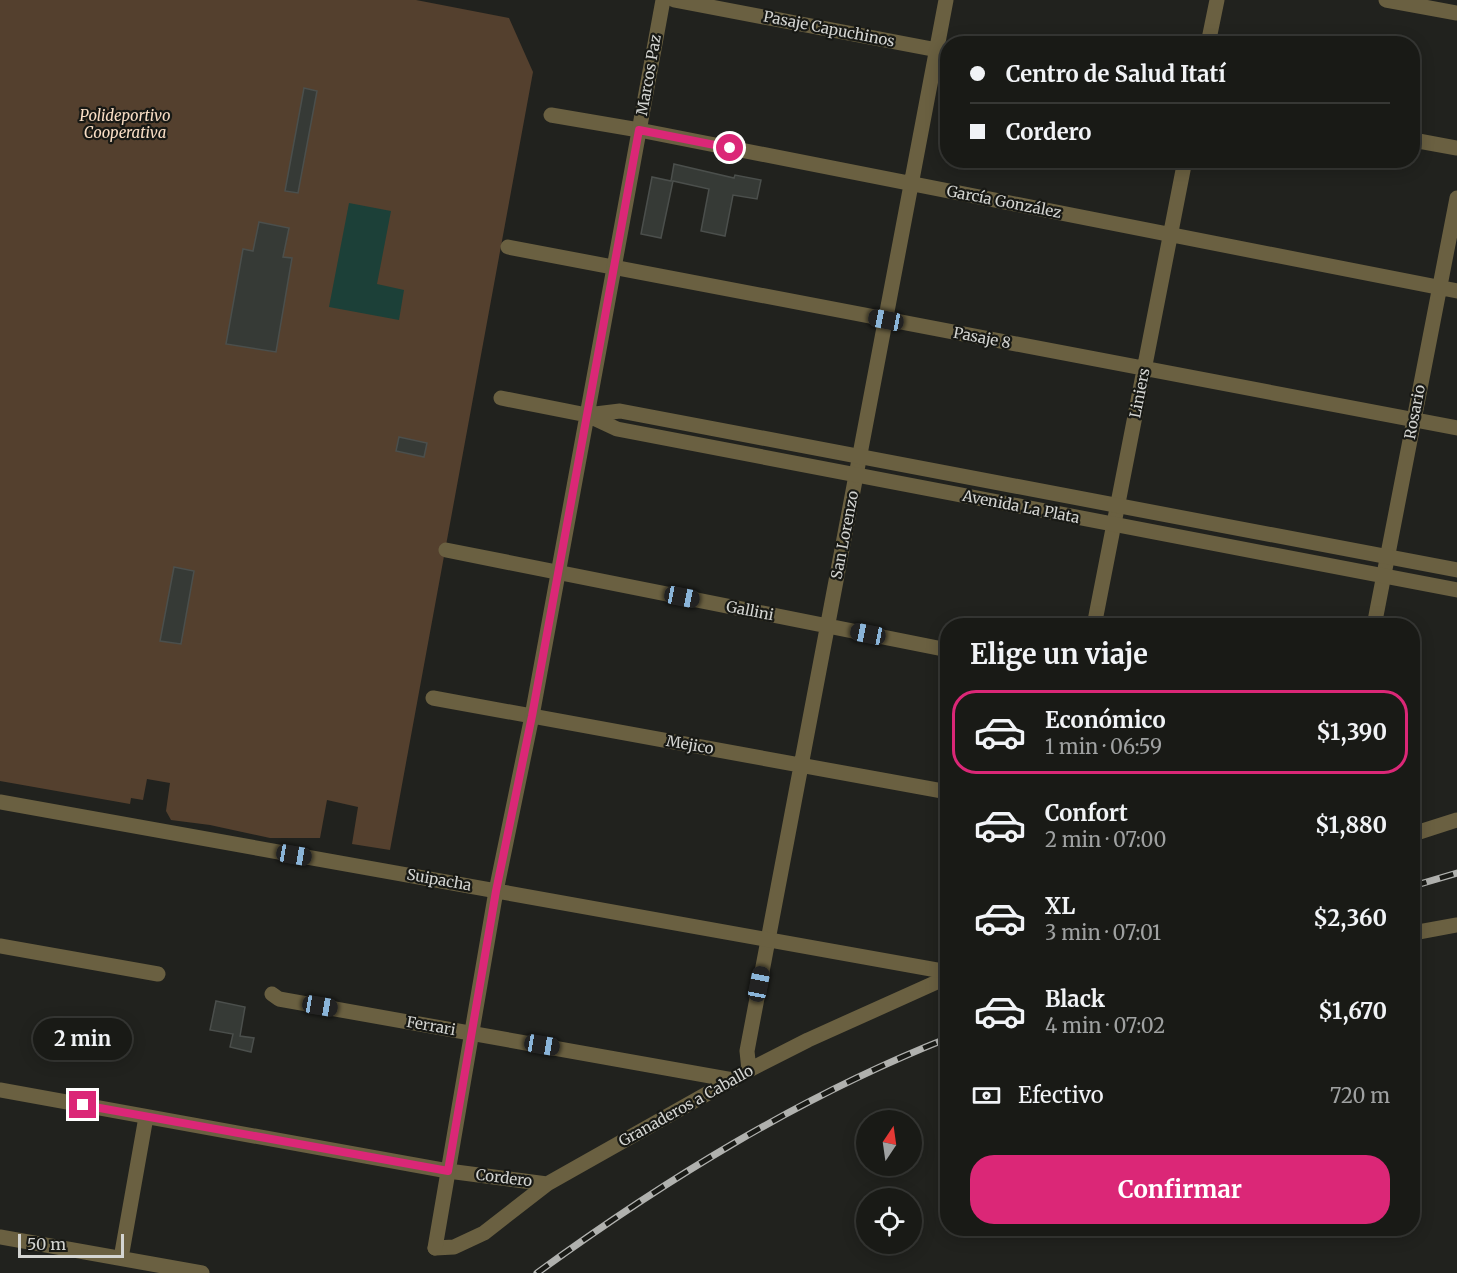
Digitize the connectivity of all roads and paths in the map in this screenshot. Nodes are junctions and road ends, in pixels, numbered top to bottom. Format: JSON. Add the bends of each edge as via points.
{"nodes":[{"id":1,"x":663,"y":0,"type":"edge"},
{"id":2,"x":674,"y":0,"type":"edge"},
{"id":3,"x":946,"y":0,"type":"edge"},
{"id":4,"x":1216,"y":0,"type":"edge"},
{"id":5,"x":1386,"y":0,"type":"edge"},
{"id":6,"x":1457,"y":13,"type":"edge"},
{"id":7,"x":943,"y":36,"type":"edge"},
{"id":8,"x":1209,"y":36,"type":"edge"},
{"id":9,"x":940,"y":51,"type":"edge"},
{"id":10,"x":940,"y":60,"type":"edge"},
{"id":11,"x":551,"y":115,"type":"dead end"},
{"id":12,"x":639,"y":130,"type":"junction"},
{"id":13,"x":1420,"y":141,"type":"edge"},
{"id":14,"x":1457,"y":148,"type":"edge"},
{"id":15,"x":1184,"y":168,"type":"edge"},
{"id":16,"x":912,"y":183,"type":"junction"},
{"id":17,"x":1457,"y":198,"type":"edge"},
{"id":18,"x":1171,"y":235,"type":"junction"},
{"id":19,"x":508,"y":247,"type":"dead end"},
{"id":20,"x":614,"y":267,"type":"junction"},
{"id":21,"x":1440,"y":288,"type":"junction"},
{"id":22,"x":1457,"y":291,"type":"edge"},
{"id":23,"x":886,"y":320,"type":"junction"},
{"id":24,"x":1144,"y":369,"type":"junction"},
{"id":25,"x":501,"y":398,"type":"dead end"},
{"id":26,"x":587,"y":415,"type":"junction"},
{"id":27,"x":1414,"y":420,"type":"junction"},
{"id":28,"x":1457,"y":428,"type":"edge"},
{"id":29,"x":860,"y":457,"type":"junction"},
{"id":30,"x":856,"y":475,"type":"junction"},
{"id":31,"x":1118,"y":506,"type":"junction"},
{"id":32,"x":1114,"y":525,"type":"junction"},
{"id":33,"x":446,"y":550,"type":"dead end"},
{"id":34,"x":1387,"y":557,"type":"junction"},
{"id":35,"x":1457,"y":570,"type":"edge"},
{"id":36,"x":558,"y":573,"type":"junction"},
{"id":37,"x":1383,"y":576,"type":"junction"},
{"id":38,"x":1457,"y":590,"type":"edge"},
{"id":39,"x":1096,"y":618,"type":"edge"},
{"id":40,"x":1375,"y":618,"type":"edge"},
{"id":41,"x":827,"y":626,"type":"junction"},
{"id":42,"x":940,"y":648,"type":"edge"},
{"id":43,"x":433,"y":698,"type":"dead end"},
{"id":44,"x":532,"y":716,"type":"junction"},
{"id":45,"x":801,"y":765,"type":"junction"},
{"id":46,"x":940,"y":791,"type":"edge"},
{"id":47,"x":0,"y":802,"type":"edge"},
{"id":48,"x":1457,"y":820,"type":"edge"},
{"id":49,"x":1420,"y":832,"type":"edge"},
{"id":50,"x":496,"y":891,"type":"junction"},
{"id":51,"x":1457,"y":925,"type":"edge"},
{"id":52,"x":1420,"y":932,"type":"edge"},
{"id":53,"x":768,"y":940,"type":"junction"},
{"id":54,"x":0,"y":946,"type":"edge"},
{"id":55,"x":940,"y":971,"type":"edge"},
{"id":56,"x":158,"y":974,"type":"dead end"},
{"id":57,"x":940,"y":981,"type":"edge"},
{"id":58,"x":272,"y":994,"type":"dead end"},
{"id":59,"x":471,"y":1033,"type":"junction"},
{"id":60,"x":749,"y":1070,"type":"junction"},
{"id":61,"x":733,"y":1080,"type":"junction"},
{"id":62,"x":0,"y":1090,"type":"edge"},
{"id":63,"x":146,"y":1117,"type":"junction"},
{"id":64,"x":448,"y":1171,"type":"junction"},
{"id":65,"x":547,"y":1184,"type":"junction"},
{"id":66,"x":0,"y":1237,"type":"edge"},
{"id":67,"x":435,"y":1248,"type":"joint"},
{"id":68,"x":121,"y":1258,"type":"junction"},
{"id":69,"x":202,"y":1273,"type":"edge"}],
"edges":[{"from":1,"to":12,"type":"street","name":"Marcos Paz"},
{"from":2,"to":9,"type":"street","name":"Pasaje Capuchinos"},
{"from":3,"to":7,"type":"street","name":"San Lorenzo"},
{"from":4,"to":8,"type":"street"},
{"from":5,"to":6,"type":"street"},
{"from":10,"to":16,"type":"street","name":"San Lorenzo"},
{"from":11,"to":12,"type":"street","name":"García González"},
{"from":12,"to":16,"type":"street","name":"García González"},
{"from":12,"to":20,"type":"street","name":"Marcos Paz"},
{"from":13,"to":14,"type":"street"},
{"from":15,"to":18,"type":"street","name":"Liniers"},
{"from":16,"to":18,"type":"street","name":"García González"},
{"from":16,"to":23,"type":"street","name":"San Lorenzo"},
{"from":17,"to":21,"type":"street","name":"Rosario"},
{"from":18,"to":21,"type":"street","name":"García González"},
{"from":18,"to":24,"type":"street","name":"Liniers"},
{"from":19,"to":20,"type":"street","name":"Pasaje 8"},
{"from":20,"to":23,"type":"street","name":"Pasaje 8"},
{"from":20,"to":26,"type":"street","name":"Marcos Paz"},
{"from":21,"to":22,"type":"street","name":"García González"},
{"from":21,"to":27,"type":"street","name":"Rosario"},
{"from":23,"to":24,"type":"street","name":"Pasaje 8"},
{"from":23,"to":29,"type":"street","name":"San Lorenzo"},
{"from":24,"to":27,"type":"street","name":"Pasaje 8"},
{"from":24,"to":31,"type":"street","name":"Liniers"},
{"from":25,"to":26,"type":"street","name":"Avenida La Plata"},
{"from":26,"to":29,"type":"street","name":"Avenida La Plata","via":[[620,411]]},
{"from":26,"to":30,"type":"street","name":"Avenida La Plata","via":[[617,429]]},
{"from":26,"to":36,"type":"street","name":"Marcos Paz"},
{"from":27,"to":28,"type":"street","name":"Pasaje 8"},
{"from":27,"to":34,"type":"street","name":"Rosario"},
{"from":29,"to":30,"type":"street","name":"San Lorenzo"},
{"from":29,"to":31,"type":"street","name":"Avenida La Plata"},
{"from":30,"to":32,"type":"street","name":"Avenida La Plata"},
{"from":30,"to":41,"type":"street","name":"San Lorenzo"},
{"from":31,"to":32,"type":"street","name":"Liniers"},
{"from":31,"to":34,"type":"street","name":"Avenida La Plata"},
{"from":32,"to":37,"type":"street","name":"Avenida La Plata"},
{"from":32,"to":39,"type":"street","name":"Liniers"},
{"from":33,"to":36,"type":"street","name":"Gallini"},
{"from":34,"to":35,"type":"street","name":"Avenida La Plata"},
{"from":34,"to":37,"type":"street","name":"Rosario"},
{"from":36,"to":41,"type":"street","name":"Gallini"},
{"from":36,"to":44,"type":"street","name":"Marcos Paz"},
{"from":37,"to":38,"type":"street","name":"Avenida La Plata"},
{"from":37,"to":40,"type":"street","name":"Rosario"},
{"from":41,"to":42,"type":"street","name":"Gallini"},
{"from":41,"to":45,"type":"street","name":"San Lorenzo"},
{"from":43,"to":44,"type":"street","name":"Mejico"},
{"from":44,"to":45,"type":"street","name":"Mejico"},
{"from":44,"to":50,"type":"street","name":"Marcos Paz"},
{"from":45,"to":46,"type":"street","name":"Mejico"},
{"from":45,"to":53,"type":"street","name":"San Lorenzo"},
{"from":47,"to":50,"type":"street","name":"Suipacha"},
{"from":48,"to":49,"type":"street"},
{"from":50,"to":53,"type":"street","name":"Suipacha"},
{"from":50,"to":59,"type":"street","name":"Marcos Paz"},
{"from":51,"to":52,"type":"street"},
{"from":53,"to":55,"type":"street","name":"Suipacha"},
{"from":53,"to":60,"type":"street","name":"San Lorenzo","via":[[747,1051]]},
{"from":54,"to":56,"type":"street"},
{"from":57,"to":60,"type":"street","name":"Granaderos a Caballo"},
{"from":58,"to":59,"type":"street","name":"Ferrari","via":[[279,999]]},
{"from":59,"to":61,"type":"street","name":"Ferrari"},
{"from":59,"to":64,"type":"street","name":"Marcos Paz"},
{"from":60,"to":61,"type":"street","name":"Granaderos a Caballo"},
{"from":61,"to":65,"type":"street","name":"Granaderos a Caballo"},
{"from":62,"to":63,"type":"street","name":"Cordero"},
{"from":63,"to":64,"type":"street","name":"Cordero"},
{"from":63,"to":68,"type":"street"},
{"from":64,"to":65,"type":"street","name":"Cordero"},
{"from":64,"to":67,"type":"street","name":"Marcos Paz"},
{"from":65,"to":67,"type":"street","name":"Granaderos a Caballo","via":[[484,1233],[454,1247]]},
{"from":66,"to":68,"type":"street"},
{"from":68,"to":69,"type":"street"}]}
